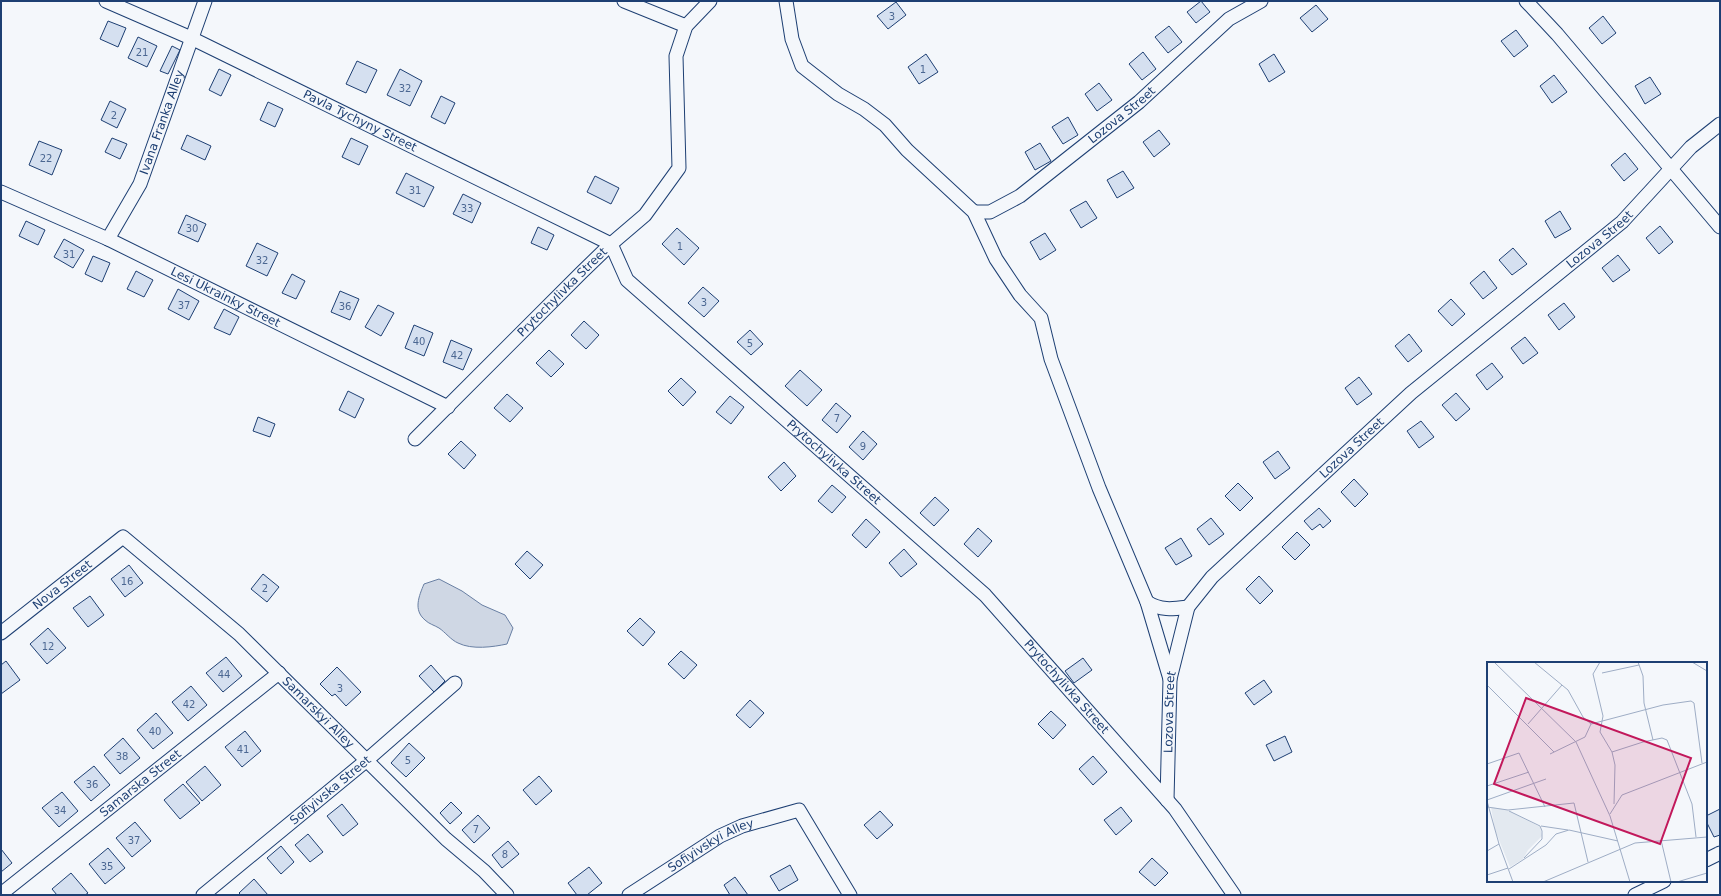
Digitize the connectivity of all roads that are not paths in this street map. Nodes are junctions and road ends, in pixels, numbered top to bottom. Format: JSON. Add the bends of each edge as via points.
{"nodes":[{"id":1,"x":106,"y":1,"type":"edge"},
{"id":2,"x":205,"y":1,"type":"edge"},
{"id":3,"x":624,"y":1,"type":"edge"},
{"id":4,"x":710,"y":1,"type":"edge"},
{"id":5,"x":786,"y":1,"type":"edge"},
{"id":6,"x":1261,"y":1,"type":"edge"},
{"id":7,"x":1526,"y":1,"type":"edge"},
{"id":8,"x":686,"y":26,"type":"junction"},
{"id":9,"x":191,"y":38,"type":"junction"},
{"id":10,"x":1720,"y":124,"type":"edge"},
{"id":11,"x":1670,"y":168,"type":"junction"},
{"id":12,"x":1,"y":192,"type":"edge"},
{"id":13,"x":974,"y":212,"type":"junction"},
{"id":14,"x":1720,"y":228,"type":"edge"},
{"id":15,"x":108,"y":239,"type":"junction"},
{"id":16,"x":612,"y":244,"type":"junction"},
{"id":17,"x":448,"y":407,"type":"junction"},
{"id":18,"x":415,"y":439,"type":"dead end"},
{"id":19,"x":123,"y":537,"type":"joint"},
{"id":20,"x":1148,"y":602,"type":"junction"},
{"id":21,"x":1188,"y":607,"type":"junction"},
{"id":22,"x":1,"y":633,"type":"edge"},
{"id":23,"x":279,"y":673,"type":"junction"},
{"id":24,"x":1170,"y":679,"type":"junction"},
{"id":25,"x":455,"y":683,"type":"dead end"},
{"id":26,"x":367,"y":760,"type":"junction"},
{"id":27,"x":1167,"y":800,"type":"junction"},
{"id":28,"x":1720,"y":853,"type":"edge"},
{"id":29,"x":1707,"y":860,"type":"edge"},
{"id":30,"x":1662,"y":882,"type":"edge"},
{"id":31,"x":1,"y":894,"type":"edge"},
{"id":32,"x":202,"y":895,"type":"edge"},
{"id":33,"x":507,"y":895,"type":"edge"},
{"id":34,"x":629,"y":895,"type":"edge"},
{"id":35,"x":850,"y":895,"type":"edge"},
{"id":36,"x":1234,"y":895,"type":"edge"},
{"id":37,"x":1635,"y":895,"type":"edge"}],
"edges":[{"from":1,"to":9,"type":"street","name":"Pavla Tychyny Street"},
{"from":2,"to":9,"type":"street","name":"Ivana Franka Alley"},
{"from":3,"to":8,"type":"street"},
{"from":4,"to":8,"type":"street"},
{"from":5,"to":13,"type":"street","via":[[792,39],[802,66],[885,125],[907,150]]},
{"from":6,"to":13,"type":"street","name":"Lozova Street","via":[[1229,20],[1139,102],[1020,196],[990,212]]},
{"from":7,"to":11,"type":"street"},
{"from":8,"to":16,"type":"street","via":[[676,56],[679,168],[646,215]]},
{"from":9,"to":15,"type":"street","name":"Ivana Franka Alley","via":[[140,184]]},
{"from":9,"to":16,"type":"street","name":"Pavla Tychyny Street"},
{"from":10,"to":11,"type":"street","name":"Lozova Street"},
{"from":11,"to":14,"type":"street"},
{"from":11,"to":21,"type":"street","name":"Lozova Street","via":[[1622,222],[1412,393],[1212,576]]},
{"from":12,"to":15,"type":"street","name":"Lesi Ukrainky Street"},
{"from":13,"to":20,"type":"street","via":[[996,259],[1020,295],[1041,318],[1052,359],[1097,480]]},
{"from":15,"to":17,"type":"street","name":"Lesi Ukrainky Street"},
{"from":16,"to":17,"type":"street","name":"Prytochylivka Street"},
{"from":16,"to":27,"type":"street","name":"Prytochylivka Street","via":[[627,280],[985,595]]},
{"from":17,"to":18,"type":"street","name":"Prytochylivka Street"},
{"from":19,"to":22,"type":"street","name":"Nova Street"},
{"from":19,"to":23,"type":"street","name":"Samarskyi Alley","via":[[239,634]]},
{"from":20,"to":21,"type":"street","via":[[1157,608],[1170,610]]},
{"from":20,"to":24,"type":"street"},
{"from":21,"to":24,"type":"street","name":"Lozova Street"},
{"from":23,"to":26,"type":"street","name":"Samarskyi Alley"},
{"from":23,"to":31,"type":"street","name":"Samarska Street"},
{"from":24,"to":27,"type":"street","name":"Lozova Street"},
{"from":25,"to":26,"type":"street","name":"Sofiyivska Street"},
{"from":26,"to":32,"type":"street","name":"Sofiyivska Street"},
{"from":26,"to":33,"type":"street","name":"Samarskyi Alley","via":[[446,839],[484,871]]},
{"from":27,"to":36,"type":"street","name":"Prytochylivka Street"},
{"from":28,"to":29,"type":"street"},
{"from":30,"to":37,"type":"street"},
{"from":34,"to":35,"type":"street","name":"Sofiyivskyi Alley","via":[[720,836],[742,826],[799,810]]}]}
